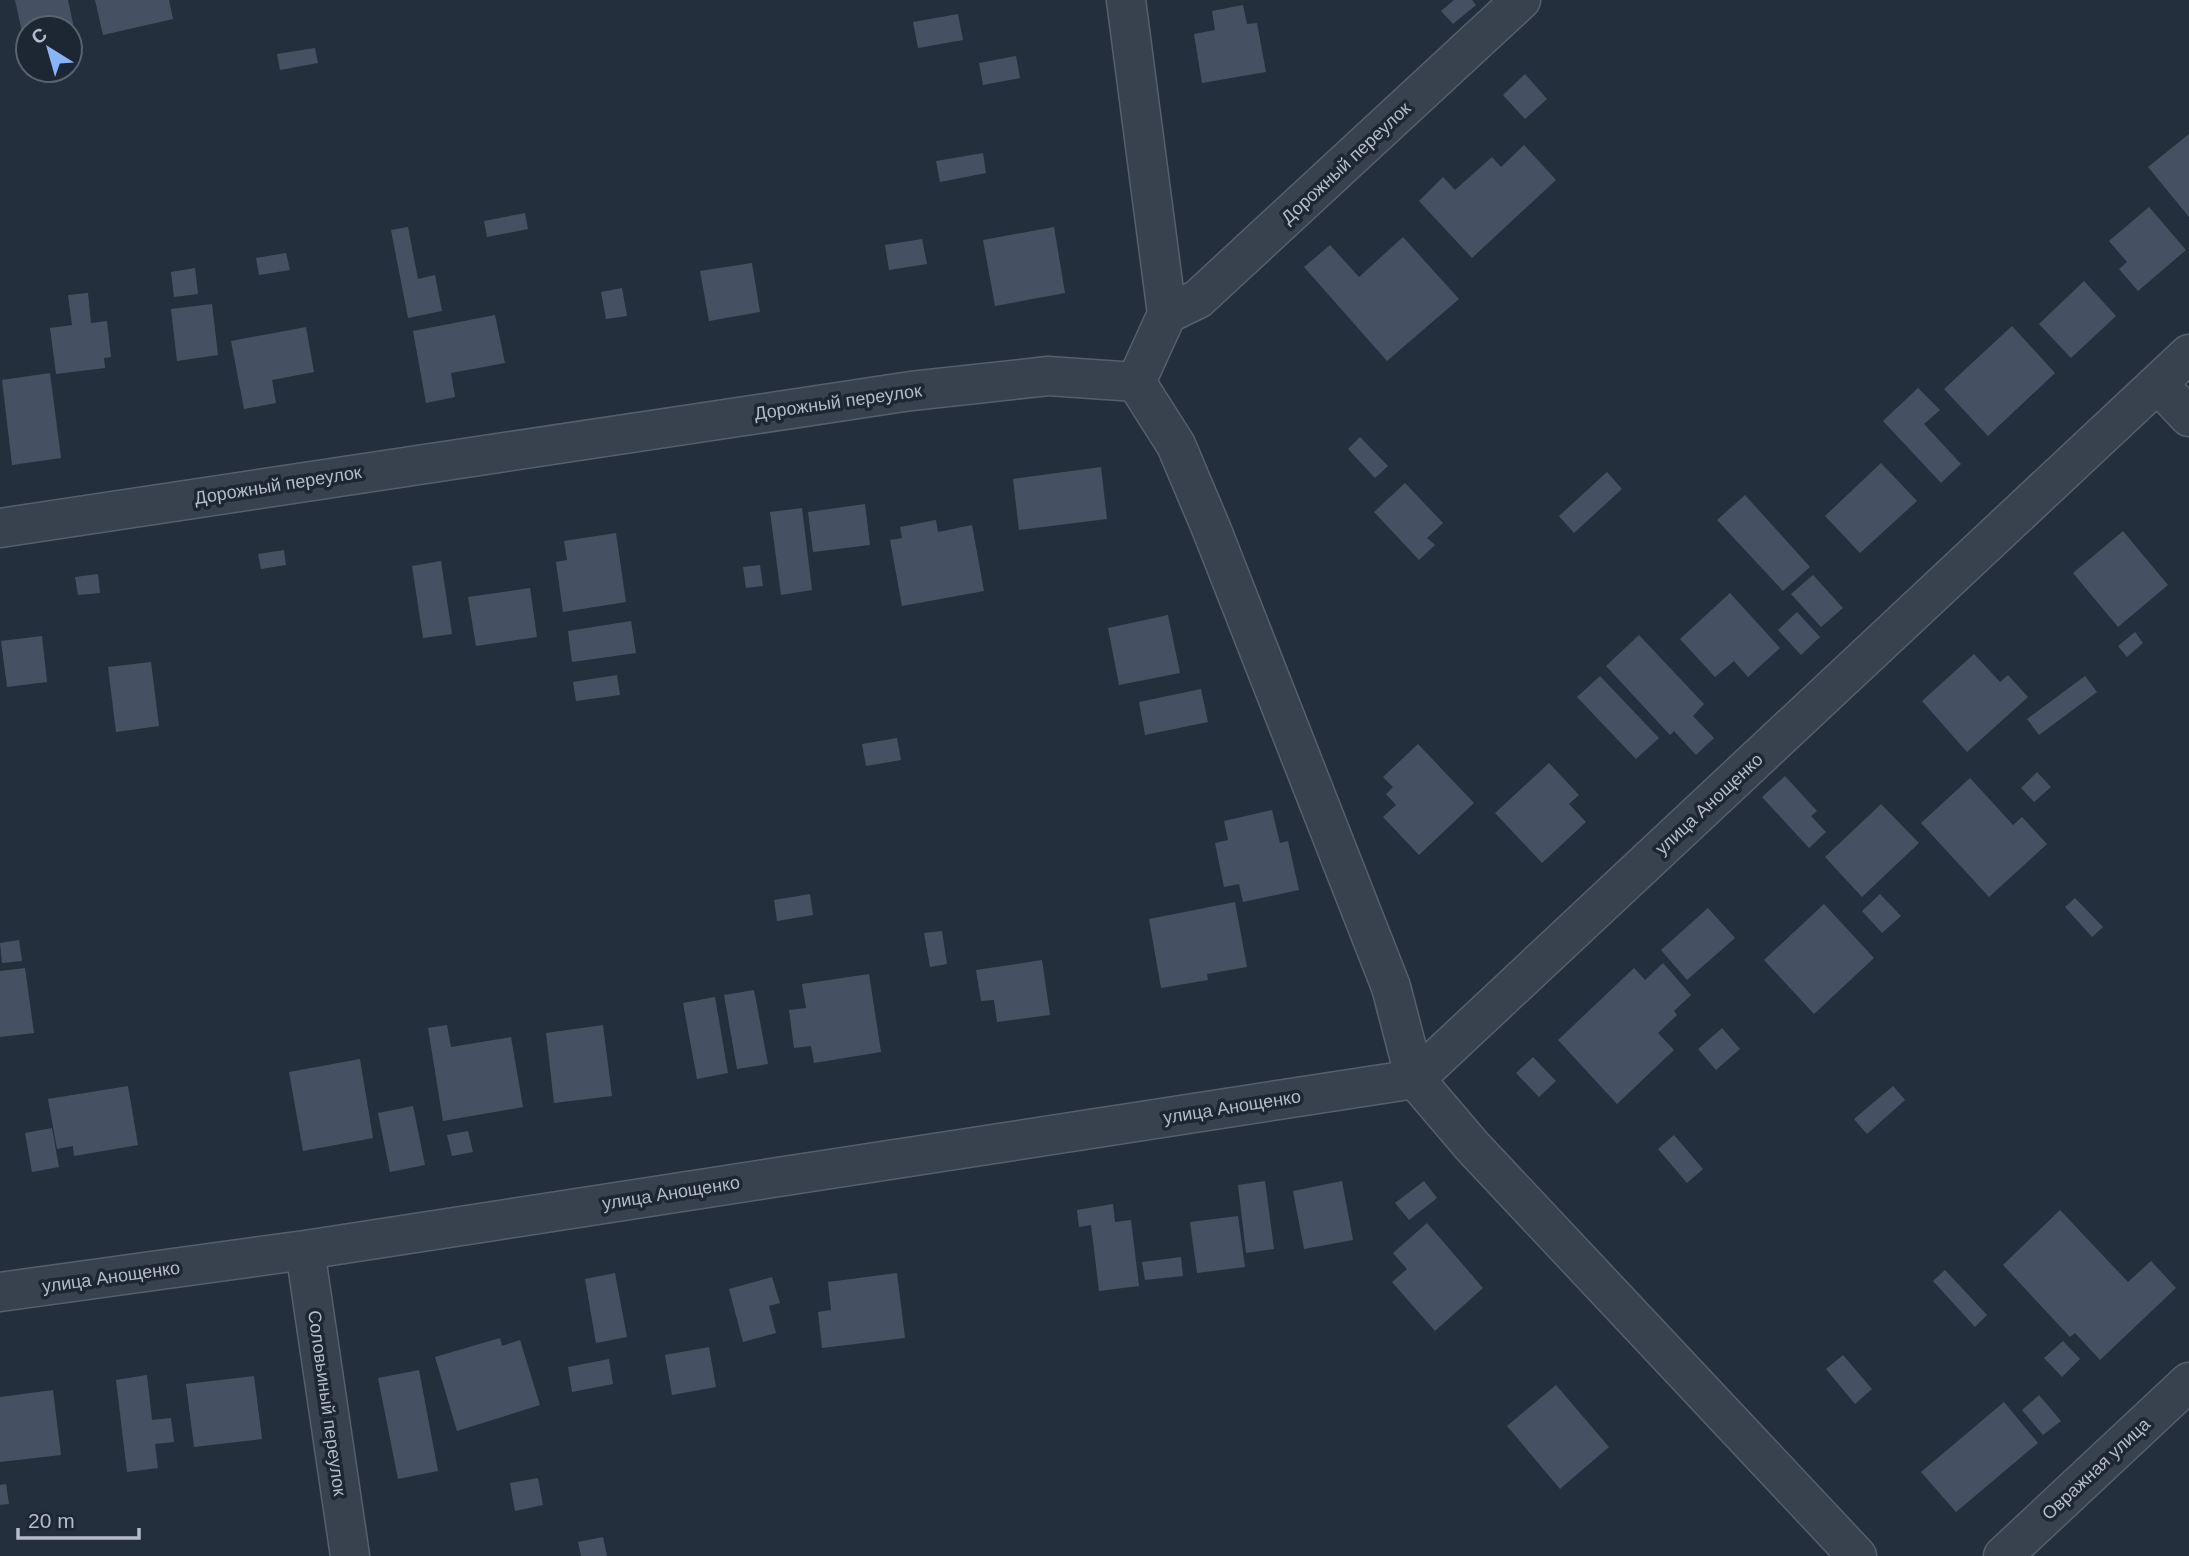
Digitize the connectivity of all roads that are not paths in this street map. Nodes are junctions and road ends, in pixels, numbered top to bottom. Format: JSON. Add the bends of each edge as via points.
{"nodes":[{"id":1,"x":1126,"y":0,"type":"edge"},
{"id":2,"x":1521,"y":0,"type":"edge"},
{"id":3,"x":1167,"y":314,"type":"junction"},
{"id":4,"x":2189,"y":354,"type":"edge"},
{"id":5,"x":1136,"y":382,"type":"junction"},
{"id":6,"x":2158,"y":384,"type":"junction"},
{"id":7,"x":2189,"y":417,"type":"edge"},
{"id":8,"x":0,"y":528,"type":"edge"},
{"id":9,"x":1415,"y":1079,"type":"junction"},
{"id":10,"x":305,"y":1250,"type":"junction"},
{"id":11,"x":0,"y":1292,"type":"edge"},
{"id":12,"x":2189,"y":1382,"type":"edge"},
{"id":13,"x":350,"y":1556,"type":"edge"},
{"id":14,"x":1857,"y":1556,"type":"edge"},
{"id":15,"x":2003,"y":1556,"type":"edge"}],
"edges":[{"from":1,"to":3,"type":"street"},
{"from":2,"to":3,"type":"street","name":"Дорожный переулок","via":[[1198,299]]},
{"from":3,"to":5,"type":"street"},
{"from":4,"to":6,"type":"street","name":"улица Анощенко"},
{"from":5,"to":8,"type":"street","name":"Дорожный переулок","via":[[1048,376],[911,391]]},
{"from":5,"to":9,"type":"street","via":[[1176,445],[1211,528],[1391,987]]},
{"from":6,"to":7,"type":"street"},
{"from":6,"to":9,"type":"street","name":"улица Анощенко"},
{"from":9,"to":10,"type":"street","name":"улица Анощенко"},
{"from":9,"to":14,"type":"street","via":[[1472,1146]]},
{"from":10,"to":11,"type":"street","name":"улица Анощенко"},
{"from":10,"to":13,"type":"street","name":"Соловьиный переулок"},
{"from":12,"to":15,"type":"street","name":"Овражная улица"}]}
